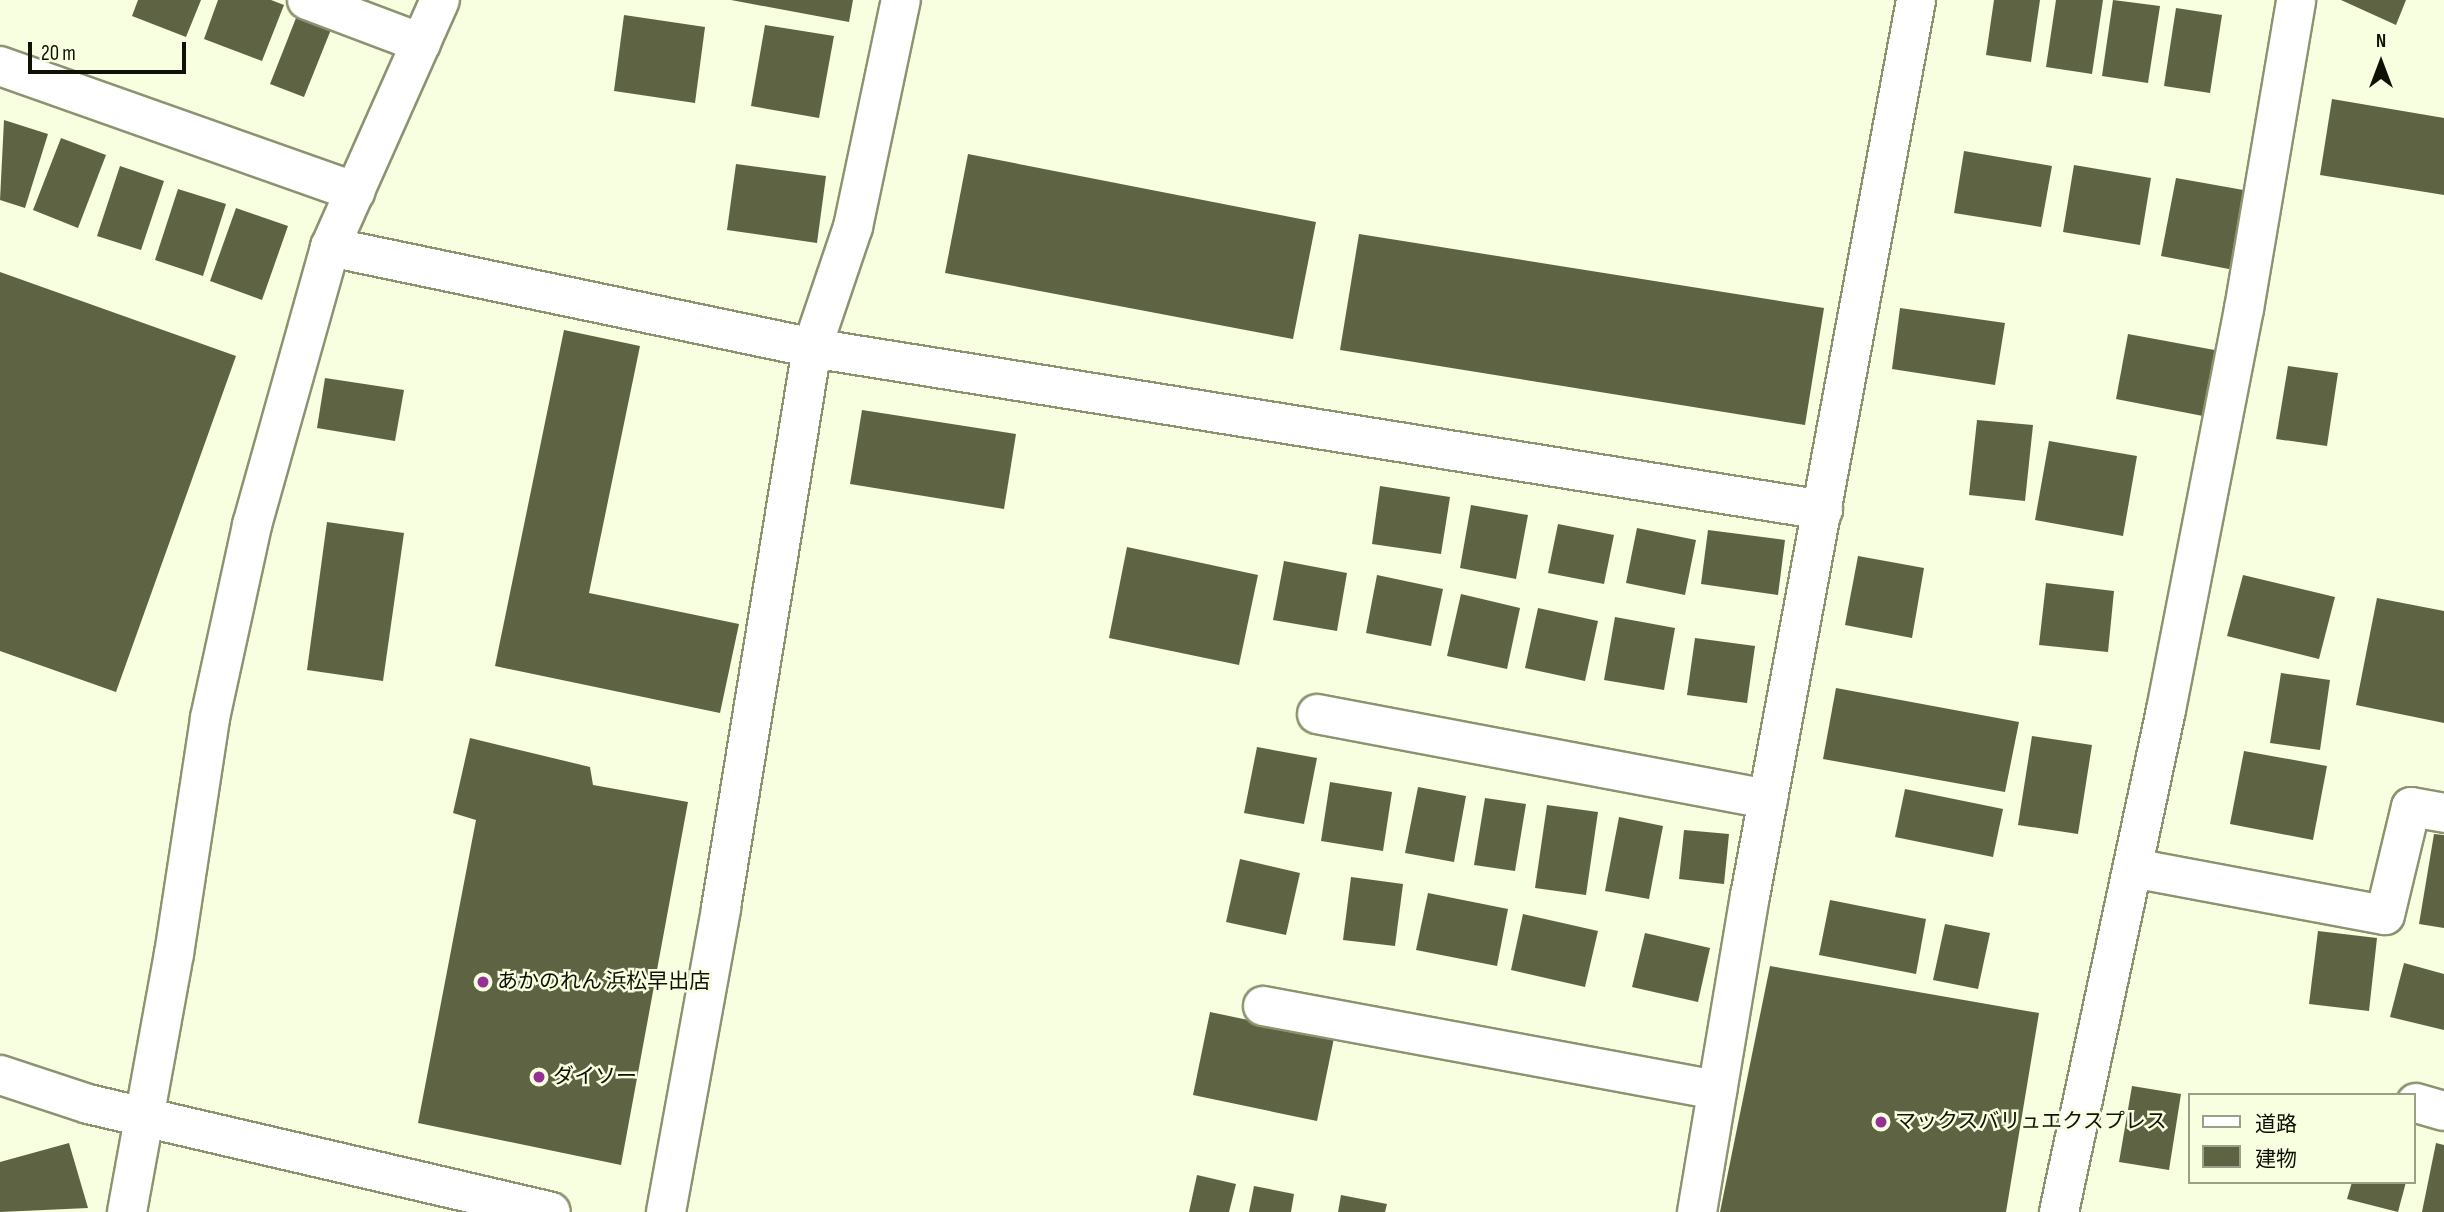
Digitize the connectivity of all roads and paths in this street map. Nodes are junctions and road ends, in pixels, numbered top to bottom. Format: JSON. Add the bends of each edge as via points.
{"nodes":[{"id":1,"x":307,"y":0,"type":"edge"},
{"id":2,"x":440,"y":0,"type":"edge"},
{"id":3,"x":901,"y":0,"type":"edge"},
{"id":4,"x":1916,"y":0,"type":"edge"},
{"id":5,"x":2296,"y":0,"type":"edge"},
{"id":6,"x":421,"y":43,"type":"junction"},
{"id":7,"x":0,"y":66,"type":"edge"},
{"id":8,"x":355,"y":192,"type":"junction"},
{"id":9,"x":330,"y":247,"type":"junction"},
{"id":10,"x":812,"y":348,"type":"junction"},
{"id":11,"x":1823,"y":510,"type":"junction"},
{"id":12,"x":1317,"y":714,"type":"dead end"},
{"id":13,"x":1768,"y":799,"type":"junction"},
{"id":14,"x":2444,"y":813,"type":"edge"},
{"id":15,"x":2133,"y":868,"type":"junction"},
{"id":16,"x":1263,"y":1006,"type":"dead end"},
{"id":17,"x":0,"y":1075,"type":"edge"},
{"id":18,"x":1717,"y":1090,"type":"junction"},
{"id":19,"x":144,"y":1117,"type":"junction"},
{"id":20,"x":127,"y":1212,"type":"edge"},
{"id":21,"x":551,"y":1212,"type":"edge"},
{"id":22,"x":666,"y":1212,"type":"edge"},
{"id":23,"x":1697,"y":1212,"type":"edge"},
{"id":24,"x":2059,"y":1212,"type":"edge"}],
"edges":[{"from":1,"to":6,"type":"street"},
{"from":2,"to":6,"type":"street"},
{"from":3,"to":10,"type":"street","via":[[853,227]]},
{"from":4,"to":11,"type":"street"},
{"from":5,"to":15,"type":"street","via":[[2242,323]]},
{"from":6,"to":8,"type":"street"},
{"from":7,"to":8,"type":"street"},
{"from":8,"to":9,"type":"street"},
{"from":9,"to":10,"type":"street"},
{"from":9,"to":19,"type":"street","via":[[252,525],[210,718]]},
{"from":10,"to":11,"type":"street"},
{"from":10,"to":22,"type":"street","via":[[721,908]]},
{"from":11,"to":13,"type":"street"},
{"from":12,"to":13,"type":"street"},
{"from":13,"to":18,"type":"street"},
{"from":14,"to":15,"type":"street","via":[[2411,807],[2385,915]]},
{"from":15,"to":24,"type":"street"},
{"from":16,"to":18,"type":"street"},
{"from":17,"to":19,"type":"street"},
{"from":18,"to":23,"type":"street"},
{"from":19,"to":20,"type":"street"},
{"from":19,"to":21,"type":"street"}]}
